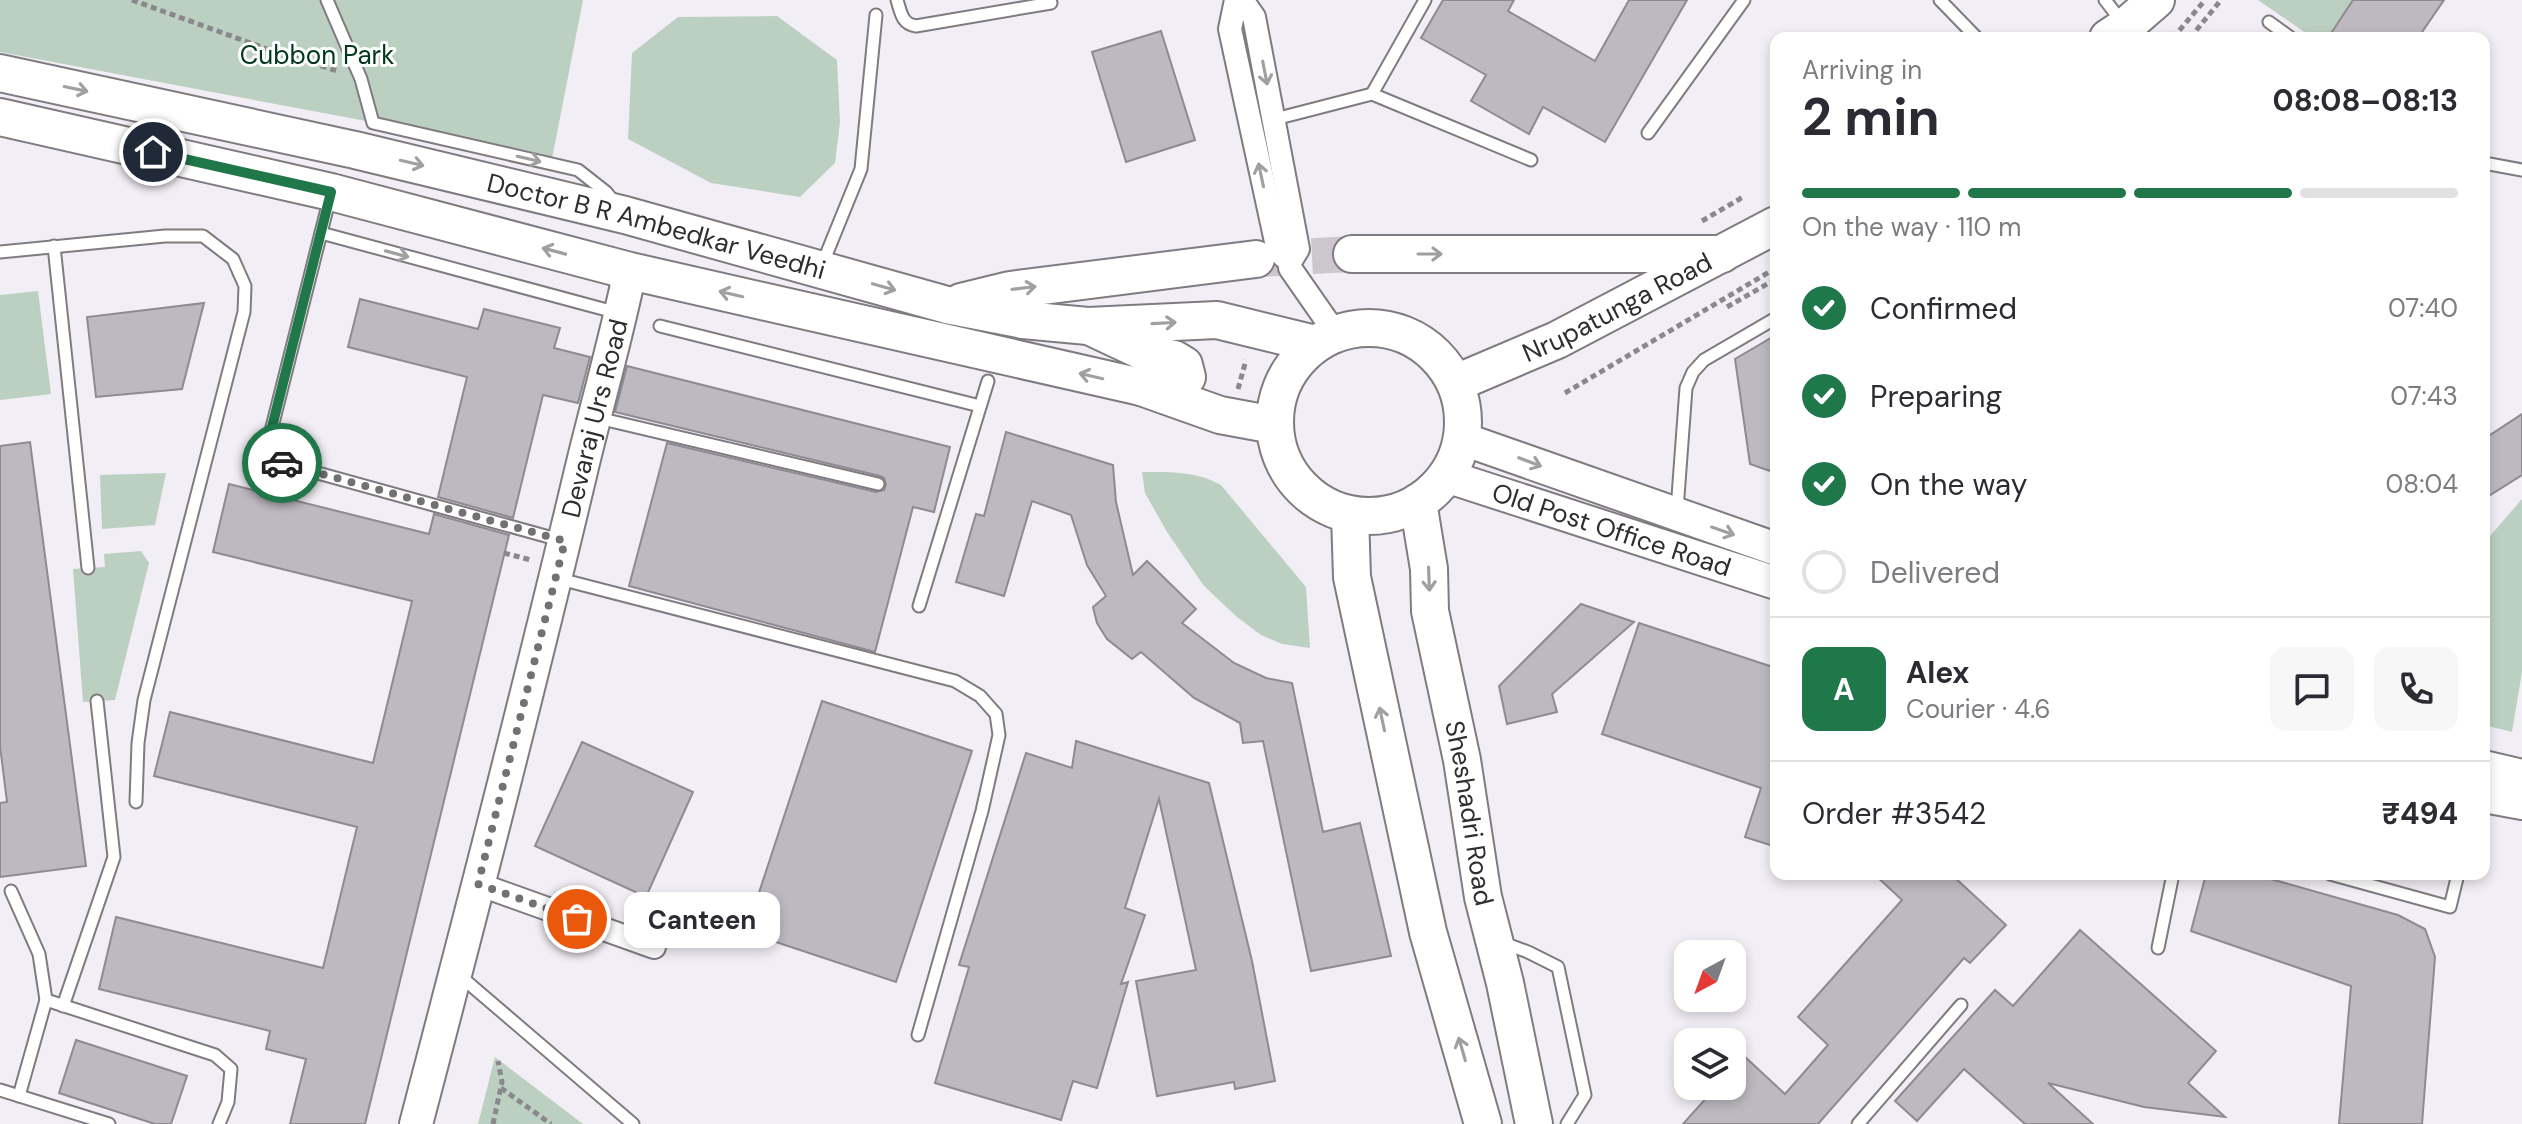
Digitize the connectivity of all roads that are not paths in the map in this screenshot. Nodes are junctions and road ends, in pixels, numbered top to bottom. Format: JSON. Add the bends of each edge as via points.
{"nodes":[{"id":1,"x":327,"y":0,"type":"edge"},
{"id":2,"x":897,"y":0,"type":"edge"},
{"id":3,"x":1239,"y":0,"type":"edge"},
{"id":4,"x":1425,"y":0,"type":"edge"},
{"id":5,"x":1744,"y":0,"type":"edge"},
{"id":6,"x":1940,"y":0,"type":"edge"},
{"id":7,"x":2156,"y":0,"type":"edge"},
{"id":8,"x":1055,"y":1,"type":"edge"},
{"id":9,"x":876,"y":15,"type":"dead end"},
{"id":10,"x":2113,"y":21,"type":"edge"},
{"id":11,"x":2269,"y":22,"type":"dead end"},
{"id":12,"x":1971,"y":32,"type":"edge"},
{"id":13,"x":2283,"y":32,"type":"edge"},
{"id":14,"x":0,"y":73,"type":"edge"},
{"id":15,"x":1372,"y":94,"type":"junction"},
{"id":16,"x":0,"y":117,"type":"edge"},
{"id":17,"x":1275,"y":119,"type":"junction"},
{"id":18,"x":403,"y":129,"type":"junction"},
{"id":19,"x":1648,"y":133,"type":"dead end"},
{"id":20,"x":369,"y":142,"type":"junction"},
{"id":21,"x":1531,"y":160,"type":"dead end"},
{"id":22,"x":2490,"y":164,"type":"edge"},
{"id":23,"x":2522,"y":170,"type":"edge"},
{"id":24,"x":331,"y":192,"type":"junction"},
{"id":25,"x":625,"y":215,"type":"junction"},
{"id":26,"x":1770,"y":228,"type":"edge"},
{"id":27,"x":321,"y":233,"type":"junction"},
{"id":28,"x":54,"y":246,"type":"junction"},
{"id":29,"x":0,"y":252,"type":"edge"},
{"id":30,"x":1352,"y":254,"type":"tunnel mouth"},
{"id":31,"x":1722,"y":254,"type":"junction"},
{"id":32,"x":1273,"y":261,"type":"junction"},
{"id":33,"x":821,"y":270,"type":"junction"},
{"id":34,"x":630,"y":271,"type":"junction"},
{"id":35,"x":947,"y":305,"type":"junction"},
{"id":36,"x":620,"y":313,"type":"junction"},
{"id":37,"x":1770,"y":322,"type":"edge"},
{"id":38,"x":660,"y":326,"type":"dead end"},
{"id":39,"x":1088,"y":326,"type":"junction"},
{"id":40,"x":1326,"y":339,"type":"junction"},
{"id":41,"x":988,"y":381,"type":"dead end"},
{"id":42,"x":1456,"y":383,"type":"junction"},
{"id":43,"x":1141,"y":387,"type":"junction"},
{"id":44,"x":980,"y":406,"type":"junction"},
{"id":45,"x":594,"y":417,"type":"junction"},
{"id":46,"x":1274,"y":425,"type":"junction"},
{"id":47,"x":1463,"y":439,"type":"junction"},
{"id":48,"x":1446,"y":476,"type":"junction"},
{"id":49,"x":878,"y":484,"type":"dead end"},
{"id":50,"x":1418,"y":502,"type":"junction"},
{"id":51,"x":1350,"y":515,"type":"junction"},
{"id":52,"x":1676,"y":515,"type":"junction"},
{"id":53,"x":565,"y":541,"type":"junction"},
{"id":54,"x":1770,"y":547,"type":"edge"},
{"id":55,"x":88,"y":568,"type":"dead end"},
{"id":56,"x":544,"y":569,"type":"junction"},
{"id":57,"x":1770,"y":581,"type":"edge"},
{"id":58,"x":919,"y":606,"type":"dead end"},
{"id":59,"x":97,"y":701,"type":"dead end"},
{"id":60,"x":2490,"y":768,"type":"edge"},
{"id":61,"x":2522,"y":776,"type":"edge"},
{"id":62,"x":2490,"y":797,"type":"edge"},
{"id":63,"x":136,"y":802,"type":"dead end"},
{"id":64,"x":2522,"y":803,"type":"edge"},
{"id":65,"x":2172,"y":880,"type":"edge"},
{"id":66,"x":2352,"y":880,"type":"edge"},
{"id":67,"x":2457,"y":880,"type":"edge"},
{"id":68,"x":478,"y":884,"type":"junction"},
{"id":69,"x":11,"y":891,"type":"dead end"},
{"id":70,"x":1495,"y":940,"type":"junction"},
{"id":71,"x":654,"y":947,"type":"dead end"},
{"id":72,"x":2158,"y":948,"type":"dead end"},
{"id":73,"x":455,"y":972,"type":"junction"},
{"id":74,"x":46,"y":1000,"type":"junction"},
{"id":75,"x":1961,"y":1005,"type":"dead end"},
{"id":76,"x":63,"y":1006,"type":"junction"},
{"id":77,"x":918,"y":1035,"type":"dead end"},
{"id":78,"x":0,"y":1090,"type":"edge"},
{"id":79,"x":19,"y":1096,"type":"junction"},
{"id":80,"x":109,"y":1124,"type":"edge"},
{"id":81,"x":219,"y":1124,"type":"edge"},
{"id":82,"x":416,"y":1124,"type":"edge"},
{"id":83,"x":633,"y":1124,"type":"edge"},
{"id":84,"x":1483,"y":1124,"type":"edge"},
{"id":85,"x":1534,"y":1124,"type":"edge"},
{"id":86,"x":1567,"y":1124,"type":"edge"},
{"id":87,"x":1858,"y":1124,"type":"edge"}],
"edges":[{"from":1,"to":18,"type":"lane","via":[[361,79],[373,123]]},
{"from":2,"to":8,"type":"lane","via":[[903,20],[916,26]]},
{"from":3,"to":17,"type":"street","one_way":true,"via":[[1254,17]]},
{"from":32,"to":3,"type":"street","one_way":true,"via":[[1278,251],[1230,29]]},
{"from":4,"to":15,"type":"lane"},
{"from":5,"to":19,"type":"lane"},
{"from":6,"to":12,"type":"lane"},
{"from":7,"to":10,"type":"main road"},
{"from":9,"to":33,"type":"lane","via":[[861,169]]},
{"from":11,"to":13,"type":"lane"},
{"from":14,"to":20,"type":"main road","name":"Doctor B R Ambedkar Veedhi","one_way":true},
{"from":15,"to":17,"type":"lane"},
{"from":15,"to":21,"type":"lane"},
{"from":16,"to":24,"type":"main road","name":"Doctor B R Ambedkar Veedhi"},
{"from":17,"to":32,"type":"street","via":[[1298,249]]},
{"from":18,"to":20,"type":"lane"},
{"from":18,"to":25,"type":"lane","one_way":true,"via":[[578,170]]},
{"from":20,"to":25,"type":"main road","name":"Doctor B R Ambedkar Veedhi","one_way":true},
{"from":22,"to":23,"type":"lane"},
{"from":24,"to":27,"type":"lane"},
{"from":34,"to":24,"type":"main road","name":"Doctor B R Ambedkar Veedhi","one_way":true},
{"from":25,"to":33,"type":"main road","name":"Doctor B R Ambedkar Veedhi"},
{"from":26,"to":31,"type":"main road","name":"Nrupatunga Road"},
{"from":27,"to":36,"type":"lane","one_way":true},
{"from":27,"to":53,"type":"lane","via":[[270,435],[278,462]]},
{"from":28,"to":29,"type":"lane"},
{"from":28,"to":55,"type":"lane"},
{"from":28,"to":63,"type":"lane","via":[[203,236],[233,259],[245,286],[244,312],[144,700]]},
{"from":30,"to":31,"type":"main road","one_way":true},
{"from":31,"to":42,"type":"main road","name":"Nrupatunga Road","via":[[1557,340]]},
{"from":35,"to":32,"type":"main road","one_way":true,"via":[[1010,290]]},
{"from":32,"to":40,"type":"street","via":[[1290,268]]},
{"from":33,"to":35,"type":"main road","name":"Doctor B R Ambedkar Veedhi","one_way":true},
{"from":34,"to":36,"type":"street","name":"Devaraj Urs Road"},
{"from":43,"to":34,"type":"main road","name":"Doctor B R Ambedkar Veedhi","one_way":true},
{"from":35,"to":39,"type":"main road","name":"Doctor B R Ambedkar Veedhi"},
{"from":36,"to":45,"type":"street","name":"Devaraj Urs Road"},
{"from":37,"to":52,"type":"lane","via":[[1704,360],[1693,372],[1684,404]]},
{"from":38,"to":44,"type":"lane"},
{"from":39,"to":40,"type":"main road","name":"Doctor B R Ambedkar Veedhi","one_way":true,"via":[[1217,320]]},
{"from":39,"to":43,"type":"main road","via":[[1184,365],[1187,377],[1170,387]]},
{"from":40,"to":42,"type":"main road","via":[[1349,329],[1382,328],[1413,337],[1439,358]]},
{"from":40,"to":46,"type":"main road","via":[[1294,363],[1279,392]]},
{"from":41,"to":44,"type":"lane"},
{"from":42,"to":47,"type":"main road","via":[[1464,412]]},
{"from":43,"to":46,"type":"main road","name":"Doctor B R Ambedkar Veedhi","via":[[1220,415]]},
{"from":44,"to":58,"type":"lane"},
{"from":45,"to":49,"type":"lane"},
{"from":45,"to":53,"type":"street","name":"Devaraj Urs Road"},
{"from":46,"to":51,"type":"main road","via":[[1281,457],[1298,485],[1322,504]]},
{"from":47,"to":48,"type":"main road"},
{"from":47,"to":52,"type":"street","name":"Old Post Office Road","one_way":true},
{"from":48,"to":50,"type":"main road"},
{"from":48,"to":57,"type":"street","name":"Old Post Office Road"},
{"from":50,"to":51,"type":"main road","via":[[1379,517]]},
{"from":50,"to":70,"type":"main road","name":"Sheshadri Road","one_way":true,"via":[[1430,611]]},
{"from":84,"to":51,"type":"main road","one_way":true,"via":[[1428,932],[1352,577]]},
{"from":52,"to":54,"type":"street","name":"Old Post Office Road","one_way":true},
{"from":53,"to":56,"type":"street","name":"Devaraj Urs Road"},
{"from":56,"to":68,"type":"street","name":"Devaraj Urs Road"},
{"from":56,"to":77,"type":"lane","via":[[955,681],[996,714],[999,735],[982,811]]},
{"from":59,"to":76,"type":"lane","via":[[114,857]]},
{"from":60,"to":61,"type":"street"},
{"from":62,"to":64,"type":"street"},
{"from":65,"to":72,"type":"lane"},
{"from":66,"to":67,"type":"lane","via":[[2450,907]]},
{"from":68,"to":71,"type":"street"},
{"from":68,"to":73,"type":"street","name":"Devaraj Urs Road"},
{"from":69,"to":74,"type":"lane","via":[[39,954]]},
{"from":70,"to":85,"type":"main road","name":"Sheshadri Road"},
{"from":70,"to":86,"type":"lane","via":[[1558,967],[1585,1095]]},
{"from":73,"to":82,"type":"street","name":"Devaraj Urs Road"},
{"from":73,"to":83,"type":"lane"},
{"from":74,"to":76,"type":"lane"},
{"from":74,"to":79,"type":"lane"},
{"from":75,"to":87,"type":"lane"},
{"from":76,"to":81,"type":"lane","via":[[215,1055],[231,1069],[228,1102]]},
{"from":78,"to":79,"type":"lane"},
{"from":79,"to":80,"type":"lane"}]}
